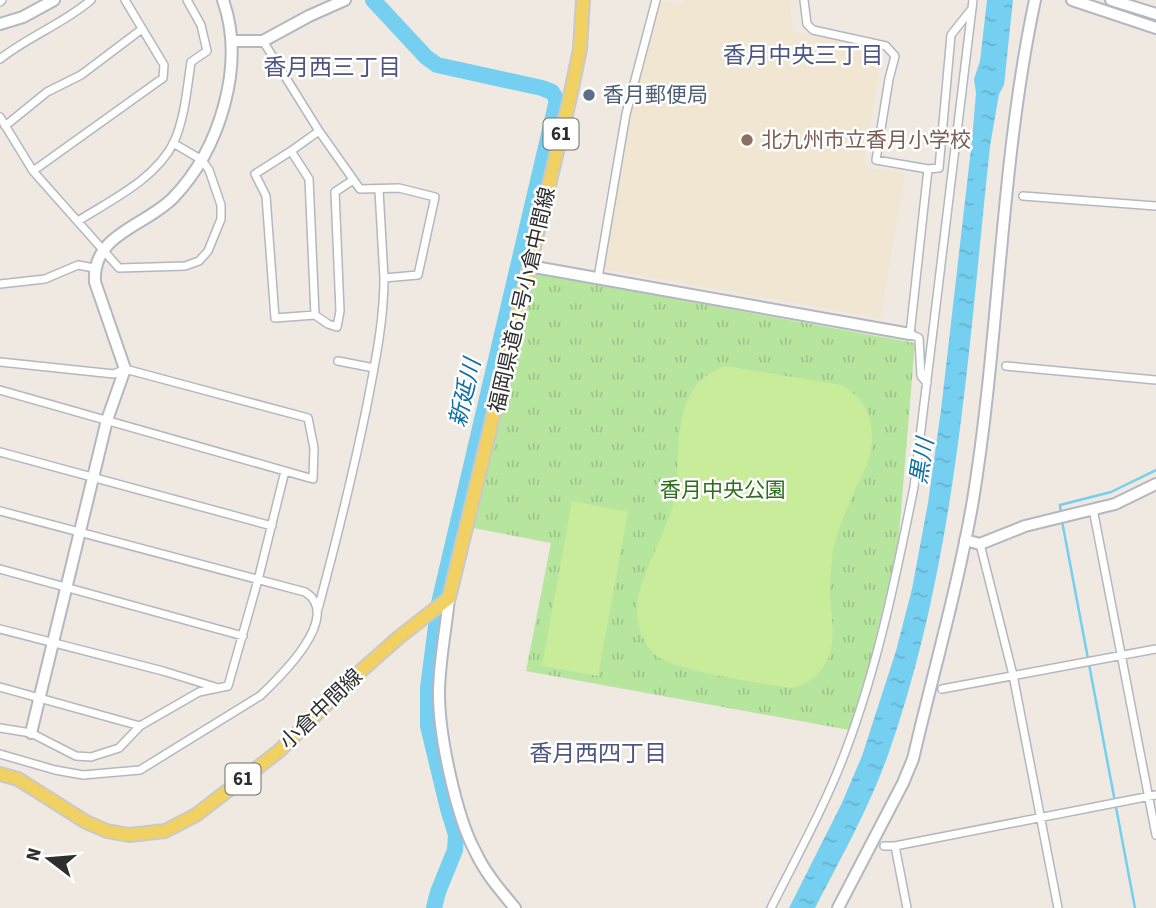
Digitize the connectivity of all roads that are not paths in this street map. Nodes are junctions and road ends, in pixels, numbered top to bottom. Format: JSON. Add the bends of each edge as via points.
{"nodes":[{"id":1,"x":54,"y":0,"type":"edge"},
{"id":2,"x":91,"y":0,"type":"edge"},
{"id":3,"x":125,"y":0,"type":"edge"},
{"id":4,"x":187,"y":0,"type":"edge"},
{"id":5,"x":223,"y":0,"type":"edge"},
{"id":6,"x":345,"y":0,"type":"edge"},
{"id":7,"x":583,"y":0,"type":"edge"},
{"id":8,"x":656,"y":0,"type":"edge"},
{"id":9,"x":804,"y":0,"type":"edge"},
{"id":10,"x":973,"y":0,"type":"edge"},
{"id":11,"x":1035,"y":0,"type":"edge"},
{"id":12,"x":1072,"y":0,"type":"edge"},
{"id":13,"x":1111,"y":0,"type":"edge"},
{"id":14,"x":971,"y":10,"type":"junction"},
{"id":15,"x":1156,"y":14,"type":"edge"},
{"id":16,"x":0,"y":24,"type":"edge"},
{"id":17,"x":1156,"y":28,"type":"edge"},
{"id":18,"x":142,"y":29,"type":"junction"},
{"id":19,"x":232,"y":41,"type":"junction"},
{"id":20,"x":263,"y":41,"type":"junction"},
{"id":21,"x":0,"y":59,"type":"edge"},
{"id":22,"x":0,"y":117,"type":"edge"},
{"id":23,"x":5,"y":126,"type":"junction"},
{"id":24,"x":319,"y":131,"type":"junction"},
{"id":25,"x":173,"y":143,"type":"junction"},
{"id":26,"x":291,"y":151,"type":"junction"},
{"id":27,"x":202,"y":160,"type":"junction"},
{"id":28,"x":928,"y":169,"type":"junction"},
{"id":29,"x":33,"y":171,"type":"junction"},
{"id":30,"x":353,"y":180,"type":"junction"},
{"id":31,"x":379,"y":190,"type":"junction"},
{"id":32,"x":1023,"y":196,"type":"dead end"},
{"id":33,"x":1156,"y":206,"type":"edge"},
{"id":34,"x":78,"y":221,"type":"junction"},
{"id":35,"x":103,"y":248,"type":"junction"},
{"id":36,"x":529,"y":266,"type":"junction"},
{"id":37,"x":94,"y":268,"type":"junction"},
{"id":38,"x":384,"y":278,"type":"junction"},
{"id":39,"x":598,"y":278,"type":"junction"},
{"id":40,"x":0,"y":284,"type":"edge"},
{"id":41,"x":316,"y":315,"type":"junction"},
{"id":42,"x":911,"y":334,"type":"junction"},
{"id":43,"x":338,"y":361,"type":"dead end"},
{"id":44,"x":0,"y":362,"type":"edge"},
{"id":45,"x":1006,"y":366,"type":"dead end"},
{"id":46,"x":374,"y":368,"type":"junction"},
{"id":47,"x":125,"y":369,"type":"junction"},
{"id":48,"x":1156,"y":380,"type":"edge"},
{"id":49,"x":927,"y":383,"type":"junction"},
{"id":50,"x":0,"y":390,"type":"edge"},
{"id":51,"x":107,"y":420,"type":"junction"},
{"id":52,"x":0,"y":452,"type":"edge"},
{"id":53,"x":285,"y":471,"type":"junction"},
{"id":54,"x":93,"y":477,"type":"junction"},
{"id":55,"x":1156,"y":485,"type":"edge"},
{"id":56,"x":1093,"y":509,"type":"junction"},
{"id":57,"x":0,"y":511,"type":"edge"},
{"id":58,"x":272,"y":526,"type":"junction"},
{"id":59,"x":79,"y":532,"type":"junction"},
{"id":60,"x":965,"y":540,"type":"junction"},
{"id":61,"x":980,"y":544,"type":"junction"},
{"id":62,"x":0,"y":569,"type":"edge"},
{"id":63,"x":258,"y":580,"type":"junction"},
{"id":64,"x":66,"y":587,"type":"junction"},
{"id":65,"x":449,"y":598,"type":"junction"},
{"id":66,"x":318,"y":610,"type":"junction"},
{"id":67,"x":0,"y":629,"type":"edge"},
{"id":68,"x":243,"y":636,"type":"junction"},
{"id":69,"x":52,"y":643,"type":"junction"},
{"id":70,"x":1156,"y":649,"type":"edge"},
{"id":71,"x":1121,"y":656,"type":"junction"},
{"id":72,"x":1013,"y":675,"type":"junction"},
{"id":73,"x":0,"y":687,"type":"edge"},
{"id":74,"x":215,"y":687,"type":"junction"},
{"id":75,"x":942,"y":689,"type":"dead end"},
{"id":76,"x":40,"y":698,"type":"junction"},
{"id":77,"x":140,"y":726,"type":"junction"},
{"id":78,"x":0,"y":728,"type":"edge"},
{"id":79,"x":31,"y":733,"type":"junction"},
{"id":80,"x":0,"y":754,"type":"edge"},
{"id":81,"x":0,"y":774,"type":"edge"},
{"id":82,"x":1152,"y":796,"type":"edge"},
{"id":83,"x":1040,"y":817,"type":"junction"},
{"id":84,"x":1156,"y":835,"type":"edge"},
{"id":85,"x":884,"y":846,"type":"dead end"},
{"id":86,"x":895,"y":846,"type":"junction"},
{"id":87,"x":515,"y":908,"type":"edge"},
{"id":88,"x":771,"y":908,"type":"edge"},
{"id":89,"x":838,"y":908,"type":"edge"},
{"id":90,"x":907,"y":908,"type":"edge"},
{"id":91,"x":1058,"y":908,"type":"edge"}],
"edges":[{"from":1,"to":16,"type":"street"},
{"from":2,"to":21,"type":"street","via":[[73,16]]},
{"from":3,"to":18,"type":"street"},
{"from":4,"to":25,"type":"street","via":[[201,25],[207,51],[191,62]]},
{"from":5,"to":19,"type":"street"},
{"from":6,"to":20,"type":"street"},
{"from":7,"to":36,"type":"main road","name":"福岡県道61号小倉中間線","number":"61","via":[[576,70]]},
{"from":8,"to":39,"type":"street","via":[[626,114]]},
{"from":9,"to":28,"type":"street","via":[[807,24],[813,30],[886,46],[895,56],[876,160]]},
{"from":10,"to":14,"type":"street"},
{"from":11,"to":60,"type":"street","via":[[1019,95],[990,366]]},
{"from":12,"to":17,"type":"street"},
{"from":13,"to":15,"type":"street"},
{"from":14,"to":28,"type":"street","via":[[951,35],[939,168]]},
{"from":14,"to":49,"type":"street"},
{"from":18,"to":23,"type":"street"},
{"from":18,"to":29,"type":"street","via":[[164,65],[163,78]]},
{"from":19,"to":20,"type":"street"},
{"from":19,"to":27,"type":"street","via":[[220,117]]},
{"from":20,"to":24,"type":"street"},
{"from":22,"to":23,"type":"street"},
{"from":23,"to":29,"type":"street"},
{"from":24,"to":26,"type":"street"},
{"from":24,"to":30,"type":"street"},
{"from":25,"to":27,"type":"street"},
{"from":25,"to":34,"type":"street","via":[[143,180]]},
{"from":26,"to":41,"type":"street","via":[[309,179]]},
{"from":26,"to":41,"type":"street","via":[[255,174],[266,196],[275,318]]},
{"from":27,"to":35,"type":"street","via":[[159,211]]},
{"from":27,"to":35,"type":"street","via":[[221,205],[221,219],[199,261],[185,266],[119,268]]},
{"from":28,"to":42,"type":"street"},
{"from":29,"to":34,"type":"street"},
{"from":30,"to":31,"type":"street","via":[[360,189]]},
{"from":30,"to":41,"type":"street","via":[[335,192],[337,327]]},
{"from":31,"to":38,"type":"street"},
{"from":31,"to":38,"type":"street","via":[[399,188],[435,197],[418,275]]},
{"from":32,"to":33,"type":"street"},
{"from":34,"to":35,"type":"street"},
{"from":35,"to":37,"type":"street"},
{"from":36,"to":39,"type":"street"},
{"from":36,"to":65,"type":"main road","name":"福岡県道61号小倉中間線","number":"61"},
{"from":37,"to":40,"type":"street","via":[[78,265],[45,279]]},
{"from":37,"to":47,"type":"street"},
{"from":38,"to":46,"type":"street","via":[[384,310]]},
{"from":39,"to":42,"type":"street"},
{"from":42,"to":49,"type":"street","via":[[919,338],[921,376]]},
{"from":43,"to":46,"type":"street"},
{"from":44,"to":47,"type":"street","via":[[114,374]]},
{"from":45,"to":48,"type":"street"},
{"from":46,"to":66,"type":"street"},
{"from":47,"to":51,"type":"street"},
{"from":47,"to":53,"type":"street","via":[[308,418],[314,448],[313,479]]},
{"from":49,"to":88,"type":"street","via":[[914,487],[873,672],[840,765]]},
{"from":50,"to":51,"type":"street"},
{"from":51,"to":53,"type":"street"},
{"from":51,"to":54,"type":"street"},
{"from":52,"to":54,"type":"street"},
{"from":53,"to":58,"type":"street"},
{"from":54,"to":58,"type":"street"},
{"from":54,"to":59,"type":"street"},
{"from":55,"to":56,"type":"street"},
{"from":56,"to":61,"type":"street","via":[[1025,526]]},
{"from":56,"to":71,"type":"street"},
{"from":57,"to":59,"type":"street"},
{"from":58,"to":63,"type":"street"},
{"from":59,"to":63,"type":"street"},
{"from":59,"to":64,"type":"street"},
{"from":60,"to":61,"type":"street"},
{"from":60,"to":89,"type":"street","via":[[913,759]]},
{"from":61,"to":72,"type":"street"},
{"from":62,"to":64,"type":"street"},
{"from":63,"to":66,"type":"street","via":[[305,592]]},
{"from":63,"to":68,"type":"street"},
{"from":64,"to":68,"type":"street"},
{"from":64,"to":69,"type":"street"},
{"from":65,"to":81,"type":"main road","name":"小倉中間線","number":"61","via":[[362,670],[279,751],[196,815],[165,831],[129,835],[107,831],[18,779]]},
{"from":65,"to":87,"type":"street","via":[[439,691],[442,734],[473,848]]},
{"from":66,"to":80,"type":"street","via":[[305,645],[277,681],[140,770],[83,775]]},
{"from":67,"to":69,"type":"street"},
{"from":68,"to":74,"type":"street","via":[[228,686]]},
{"from":69,"to":74,"type":"street"},
{"from":69,"to":76,"type":"street"},
{"from":70,"to":71,"type":"street"},
{"from":71,"to":72,"type":"street"},
{"from":71,"to":82,"type":"street"},
{"from":72,"to":75,"type":"street"},
{"from":72,"to":83,"type":"street"},
{"from":73,"to":76,"type":"street"},
{"from":74,"to":77,"type":"street"},
{"from":76,"to":77,"type":"street"},
{"from":76,"to":79,"type":"street"},
{"from":77,"to":79,"type":"street","via":[[119,748],[91,757],[75,756]]},
{"from":78,"to":79,"type":"street"},
{"from":82,"to":83,"type":"street"},
{"from":82,"to":84,"type":"street"},
{"from":83,"to":86,"type":"street"},
{"from":83,"to":91,"type":"street"},
{"from":85,"to":86,"type":"street"},
{"from":86,"to":90,"type":"street"}]}
